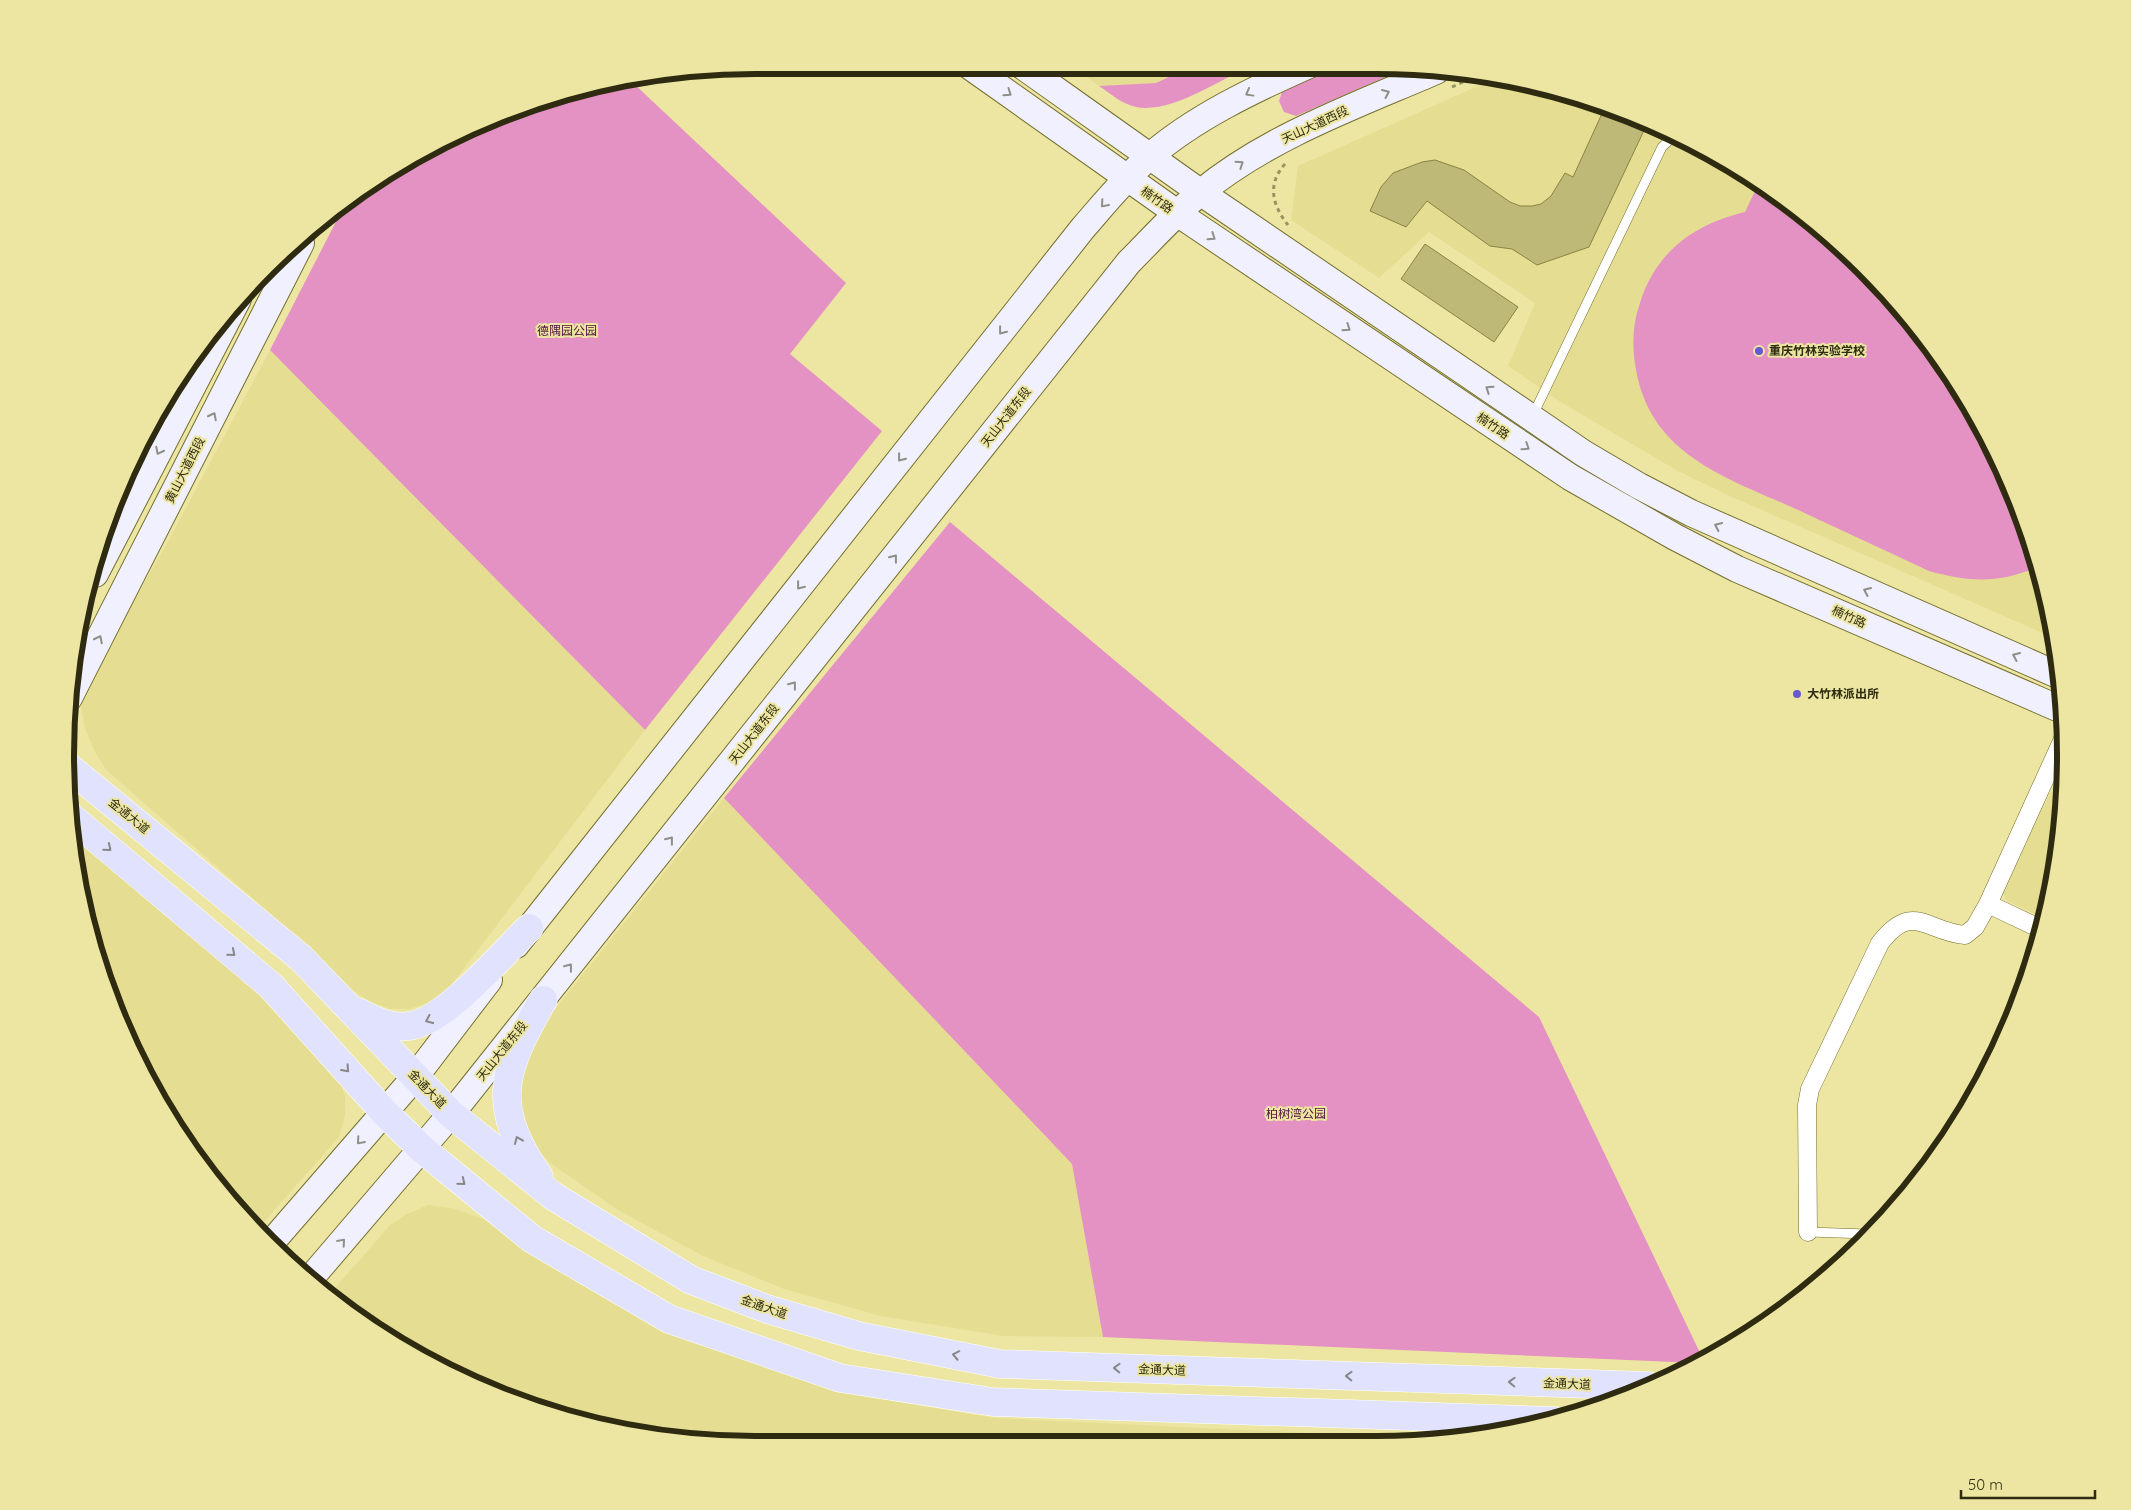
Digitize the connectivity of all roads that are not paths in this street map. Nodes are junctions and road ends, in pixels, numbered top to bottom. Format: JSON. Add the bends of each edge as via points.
{"nodes":[{"id":1,"x":981,"y":74,"type":"edge"},
{"id":2,"x":1034,"y":74,"type":"edge"},
{"id":3,"x":1289,"y":74,"type":"edge"},
{"id":4,"x":1443,"y":79,"type":"edge"},
{"id":5,"x":1669,"y":140,"type":"edge"},
{"id":6,"x":1149,"y":156,"type":"junction"},
{"id":7,"x":1126,"y":178,"type":"junction"},
{"id":8,"x":1200,"y":192,"type":"junction"},
{"id":9,"x":1176,"y":214,"type":"junction"},
{"id":10,"x":297,"y":251,"type":"edge"},
{"id":11,"x":220,"y":334,"type":"edge"},
{"id":12,"x":1532,"y":418,"type":"junction"},
{"id":13,"x":103,"y":558,"type":"edge"},
{"id":14,"x":2052,"y":672,"type":"edge"},
{"id":15,"x":78,"y":679,"type":"edge"},
{"id":16,"x":2056,"y":707,"type":"edge"},
{"id":17,"x":2057,"y":750,"type":"edge"},
{"id":18,"x":74,"y":772,"type":"edge"},
{"id":19,"x":78,"y":823,"type":"edge"},
{"id":20,"x":1988,"y":904,"type":"junction"},
{"id":21,"x":2035,"y":926,"type":"edge"},
{"id":22,"x":529,"y":928,"type":"junction"},
{"id":23,"x":543,"y":1000,"type":"junction"},
{"id":24,"x":346,"y":1005,"type":"junction"},
{"id":25,"x":415,"y":1077,"type":"junction"},
{"id":26,"x":385,"y":1113,"type":"junction"},
{"id":27,"x":451,"y":1114,"type":"junction"},
{"id":28,"x":422,"y":1149,"type":"junction"},
{"id":29,"x":553,"y":1196,"type":"junction"},
{"id":30,"x":1808,"y":1232,"type":"joint"},
{"id":31,"x":1861,"y":1234,"type":"edge"},
{"id":32,"x":275,"y":1239,"type":"edge"},
{"id":33,"x":314,"y":1274,"type":"edge"},
{"id":34,"x":1633,"y":1385,"type":"edge"},
{"id":35,"x":1522,"y":1420,"type":"edge"}],
"edges":[{"from":1,"to":7,"type":"main road","name":"楠竹路","one_way":true},
{"from":2,"to":6,"type":"main road"},
{"from":3,"to":6,"type":"main road","one_way":true,"via":[[1205,117]]},
{"from":8,"to":4,"type":"main road","name":"天山大道西段","one_way":true,"via":[[1289,136]]},
{"from":5,"to":12,"type":"lane","via":[[1662,147]]},
{"from":6,"to":7,"type":"main road"},
{"from":6,"to":8,"type":"main road"},
{"from":7,"to":9,"type":"main road","name":"楠竹路"},
{"from":7,"to":22,"type":"main road","one_way":true},
{"from":8,"to":9,"type":"main road","name":"天山大道东段"},
{"from":12,"to":8,"type":"main road","one_way":true},
{"from":9,"to":16,"type":"main road","name":"楠竹路","one_way":true,"via":[[1570,477],[1642,519],[1737,569]]},
{"from":23,"to":9,"type":"main road","name":"天山大道东段","one_way":true,"via":[[1129,262]]},
{"from":15,"to":10,"type":"main road","name":"黄山大道西段","one_way":true},
{"from":11,"to":13,"type":"main road","one_way":true},
{"from":14,"to":12,"type":"main road","one_way":true,"via":[[1690,513],[1583,453]]},
{"from":17,"to":20,"type":"street"},
{"from":18,"to":24,"type":"main road","name":"金通大道","via":[[301,958]]},
{"from":19,"to":26,"type":"main road","one_way":true,"via":[[271,986]]},
{"from":20,"to":21,"type":"street"},
{"from":20,"to":30,"type":"street","via":[[1975,927],[1965,935],[1906,920],[1890,929],[1880,943],[1810,1090],[1807,1105]]},
{"from":22,"to":24,"type":"main road","one_way":true,"via":[[450,1006],[430,1021],[392,1026]]},
{"from":22,"to":25,"type":"main road"},
{"from":23,"to":27,"type":"main road","name":"天山大道东段"},
{"from":29,"to":23,"type":"main road","one_way":true,"via":[[525,1157],[516,1137],[508,1112],[506,1085],[512,1060]]},
{"from":24,"to":25,"type":"main road","name":"金通大道"},
{"from":25,"to":26,"type":"main road"},
{"from":25,"to":27,"type":"main road","name":"金通大道"},
{"from":26,"to":28,"type":"main road"},
{"from":26,"to":32,"type":"main road","one_way":true},
{"from":27,"to":28,"type":"main road","name":"天山大道东段"},
{"from":27,"to":29,"type":"main road","name":"金通大道"},
{"from":33,"to":28,"type":"main road","name":"天山大道东段","one_way":true},
{"from":28,"to":35,"type":"main road","one_way":true,"via":[[532,1239],[669,1319],[840,1378],[993,1402]]},
{"from":34,"to":29,"type":"main road","name":"金通大道","one_way":true,"via":[[1000,1364],[859,1336],[767,1309],[691,1280]]},
{"from":30,"to":31,"type":"lane"}]}
